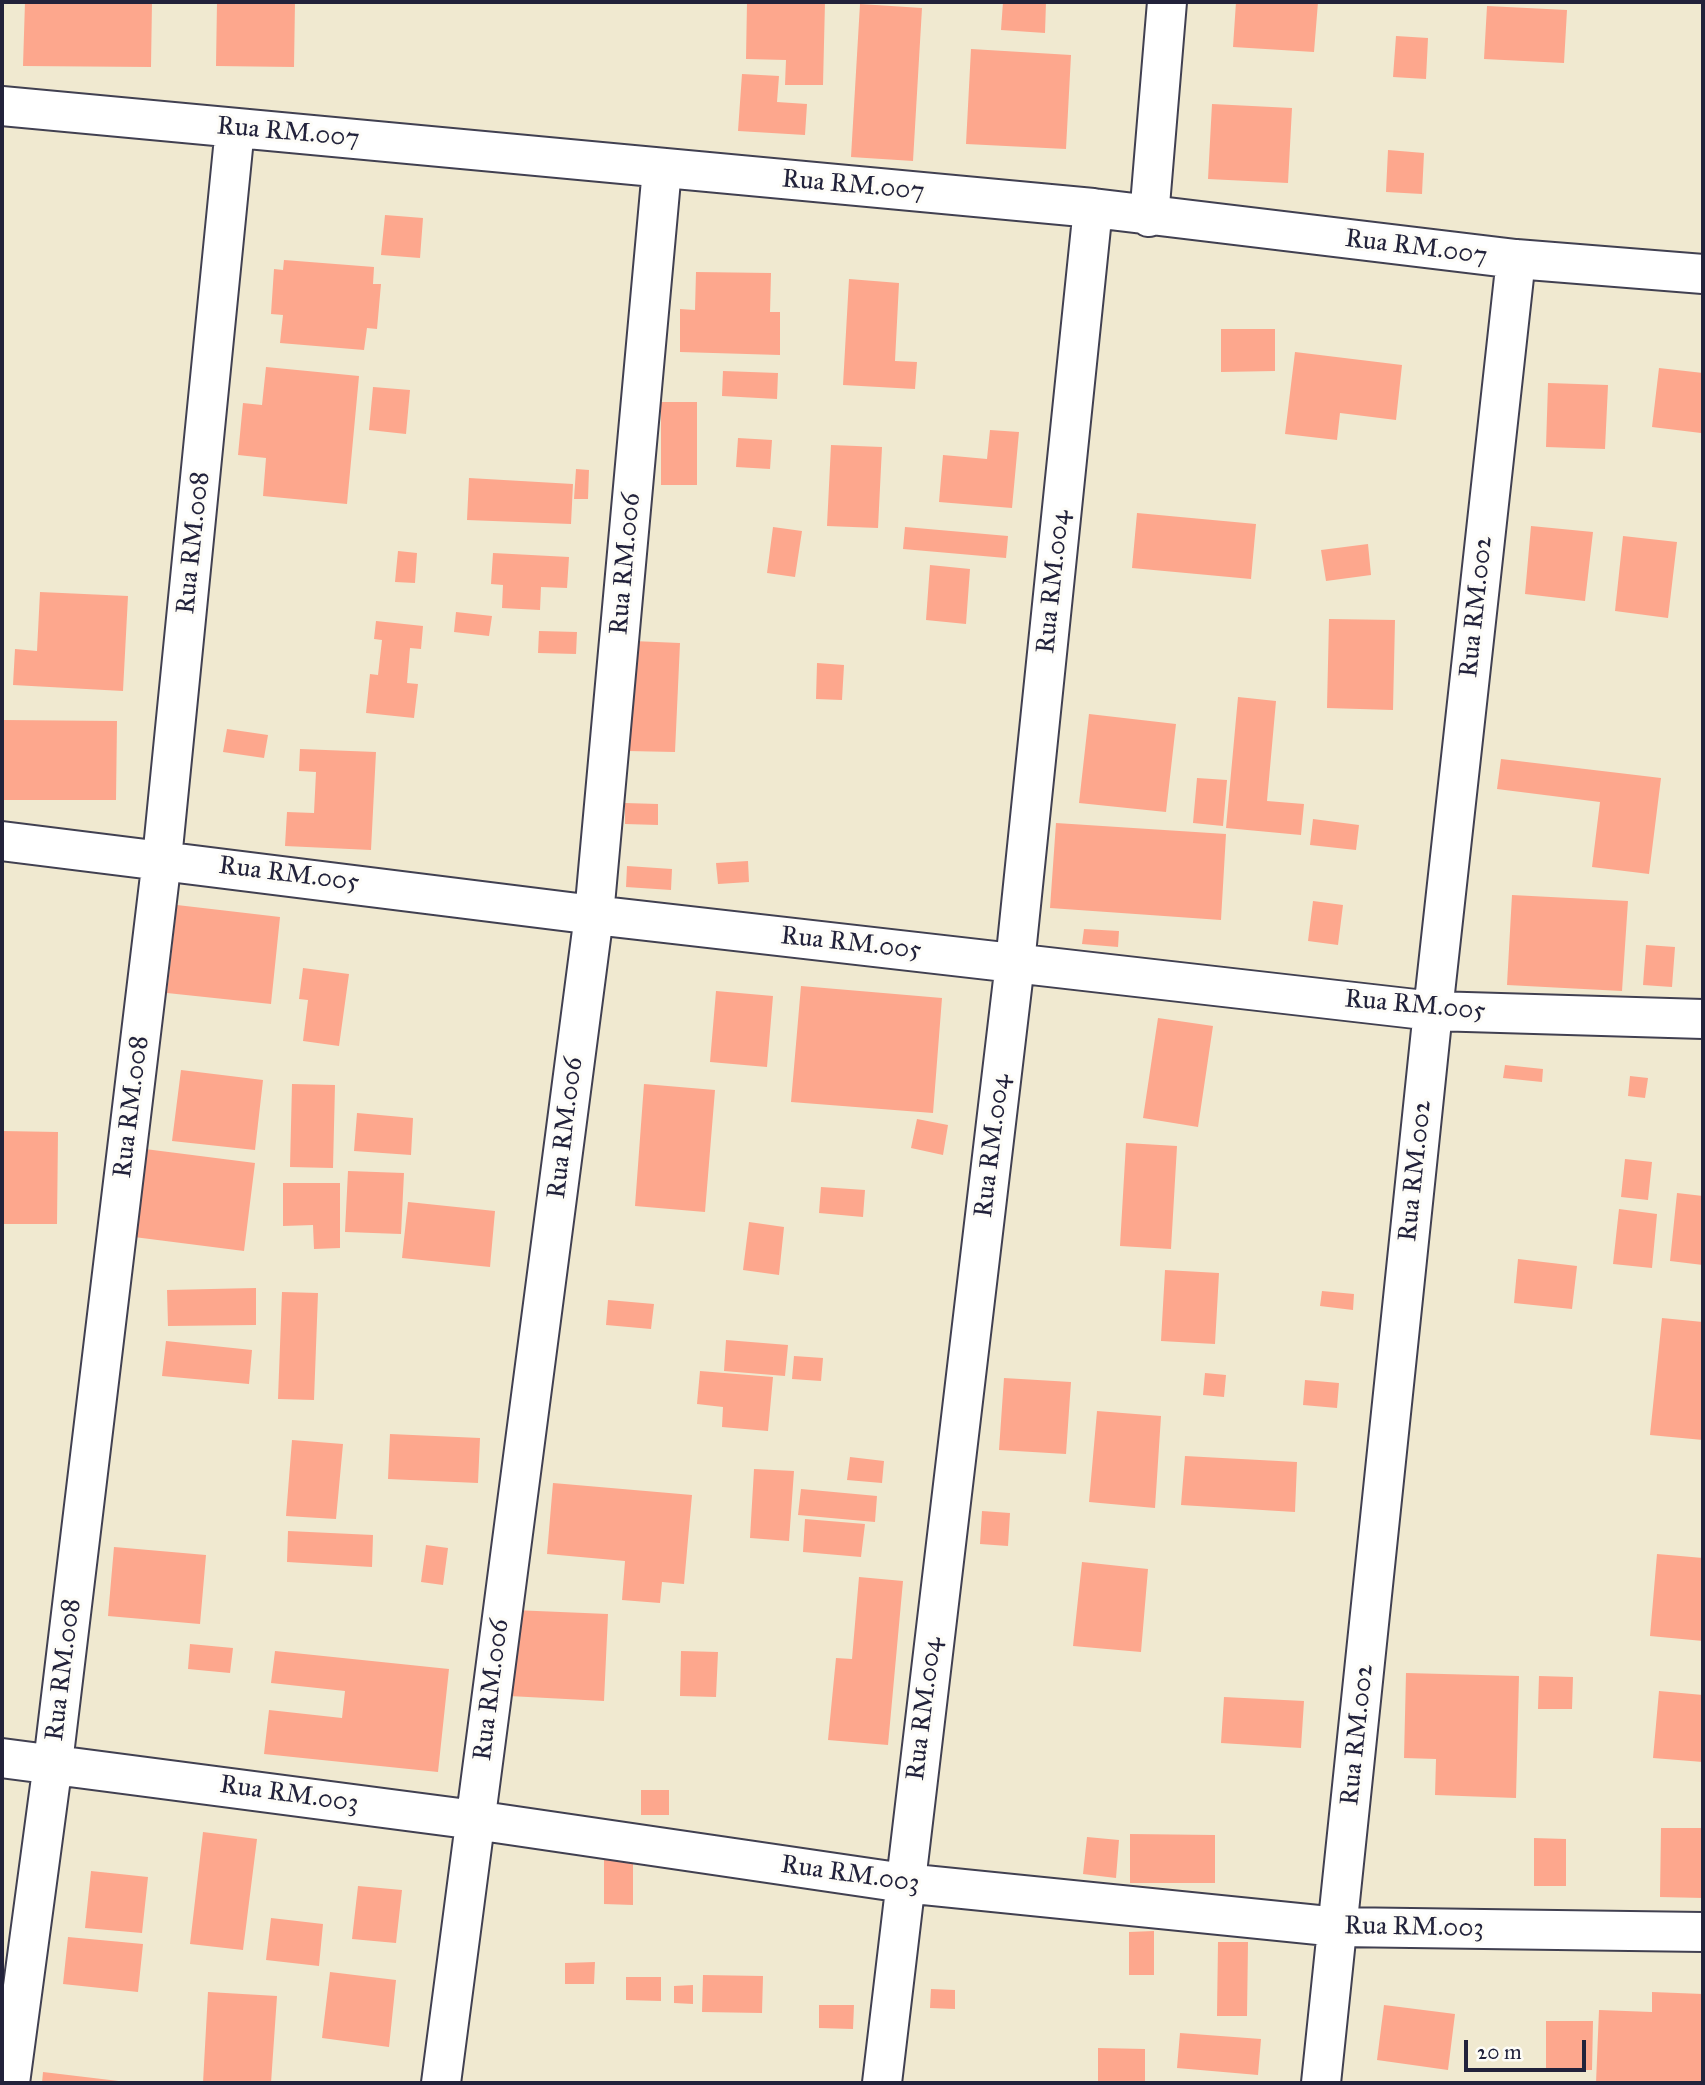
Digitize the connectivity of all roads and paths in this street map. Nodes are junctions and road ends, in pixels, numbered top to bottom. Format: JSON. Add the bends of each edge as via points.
{"nodes":[{"id":1,"x":1167,"y":2,"type":"edge"},
{"id":2,"x":2,"y":106,"type":"edge"},
{"id":3,"x":235,"y":128,"type":"junction"},
{"id":4,"x":662,"y":169,"type":"junction"},
{"id":5,"x":1093,"y":208,"type":"junction"},
{"id":6,"x":1149,"y":217,"type":"junction"},
{"id":7,"x":1516,"y":259,"type":"junction"},
{"id":8,"x":1703,"y":274,"type":"edge"},
{"id":9,"x":2,"y":841,"type":"edge"},
{"id":10,"x":162,"y":859,"type":"junction"},
{"id":11,"x":594,"y":915,"type":"junction"},
{"id":12,"x":1015,"y":963,"type":"junction"},
{"id":13,"x":1433,"y":1011,"type":"junction"},
{"id":14,"x":1703,"y":1020,"type":"edge"},
{"id":15,"x":2,"y":1758,"type":"edge"},
{"id":16,"x":53,"y":1763,"type":"junction"},
{"id":17,"x":475,"y":1819,"type":"junction"},
{"id":18,"x":904,"y":1884,"type":"junction"},
{"id":19,"x":1338,"y":1927,"type":"junction"},
{"id":20,"x":1703,"y":1932,"type":"edge"},
{"id":21,"x":10,"y":2083,"type":"edge"},
{"id":22,"x":441,"y":2083,"type":"edge"},
{"id":23,"x":882,"y":2083,"type":"edge"},
{"id":24,"x":1321,"y":2083,"type":"edge"}],
"edges":[{"from":1,"to":6,"type":"street"},
{"from":2,"to":3,"type":"street","name":"Rua RM.007"},
{"from":3,"to":4,"type":"street","name":"Rua RM.007"},
{"from":3,"to":10,"type":"street","name":"Rua RM.008"},
{"from":4,"to":5,"type":"street","name":"Rua RM.007"},
{"from":4,"to":11,"type":"street","name":"Rua RM.006"},
{"from":5,"to":6,"type":"street","name":"Rua RM.007"},
{"from":5,"to":12,"type":"street","name":"Rua RM.004"},
{"from":6,"to":7,"type":"street","name":"Rua RM.007"},
{"from":7,"to":8,"type":"street","name":"Rua RM.007"},
{"from":7,"to":13,"type":"street","name":"Rua RM.002"},
{"from":9,"to":10,"type":"street","name":"Rua RM.005"},
{"from":10,"to":11,"type":"street","name":"Rua RM.005"},
{"from":10,"to":16,"type":"street","name":"Rua RM.008"},
{"from":11,"to":12,"type":"street","name":"Rua RM.005"},
{"from":11,"to":17,"type":"street","name":"Rua RM.006"},
{"from":12,"to":13,"type":"street","name":"Rua RM.005"},
{"from":12,"to":18,"type":"street","name":"Rua RM.004"},
{"from":13,"to":14,"type":"street","name":"Rua RM.005"},
{"from":13,"to":19,"type":"street","name":"Rua RM.002"},
{"from":15,"to":16,"type":"street","name":"Rua RM.003"},
{"from":16,"to":17,"type":"street","name":"Rua RM.003"},
{"from":16,"to":21,"type":"street","name":"Rua RM.008"},
{"from":17,"to":18,"type":"street","name":"Rua RM.003"},
{"from":17,"to":22,"type":"street","name":"Rua RM.006"},
{"from":18,"to":19,"type":"street","name":"Rua RM.003"},
{"from":18,"to":23,"type":"street","name":"Rua RM.004"},
{"from":19,"to":20,"type":"street","name":"Rua RM.003"},
{"from":19,"to":24,"type":"street","name":"Rua RM.002"}]}
